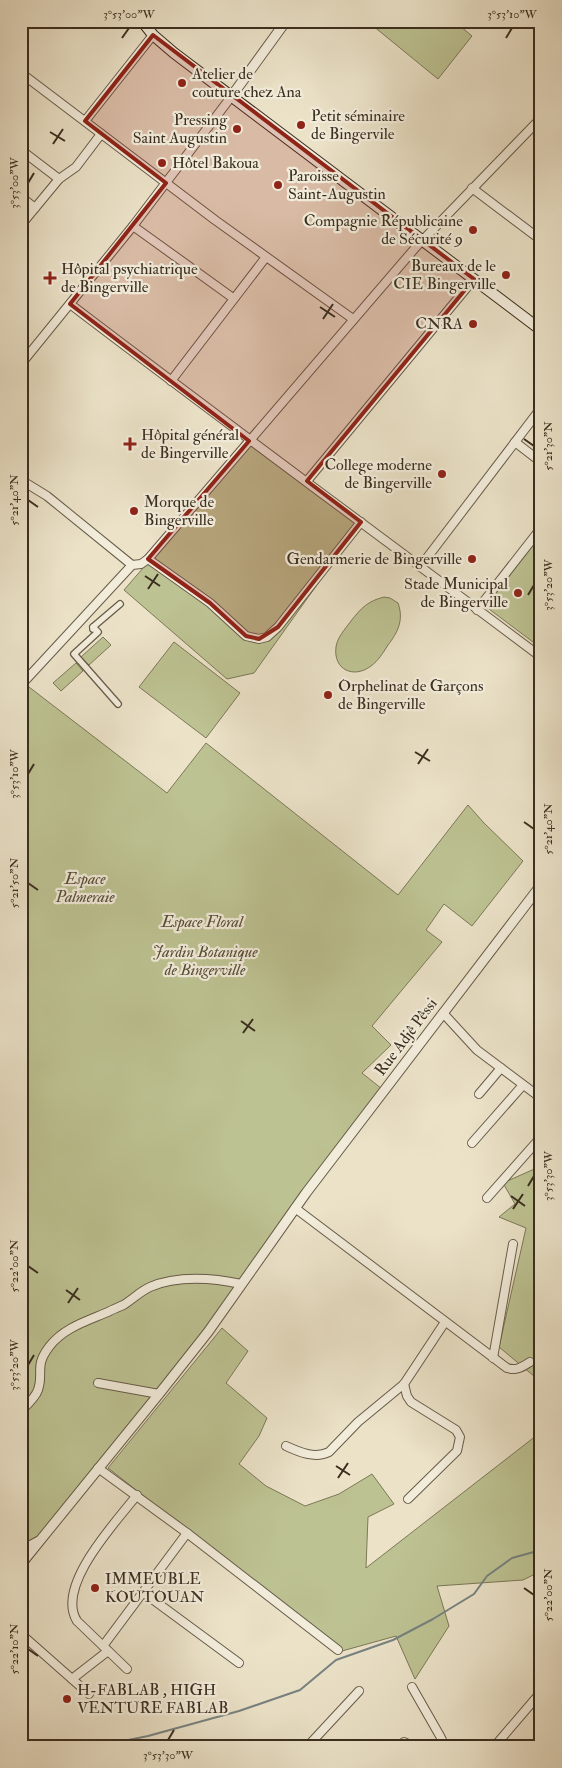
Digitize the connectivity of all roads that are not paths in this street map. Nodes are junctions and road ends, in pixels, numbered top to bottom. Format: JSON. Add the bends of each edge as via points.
{"nodes":[{"id":1,"x":142,"y":21,"type":"edge"},
{"id":2,"x":281,"y":23,"type":"edge"},
{"id":3,"x":153,"y":35,"type":"junction"},
{"id":4,"x":21,"y":73,"type":"edge"},
{"id":5,"x":231,"y":97,"type":"junction"},
{"id":6,"x":541,"y":118,"type":"edge"},
{"id":7,"x":85,"y":122,"type":"junction"},
{"id":8,"x":101,"y":134,"type":"junction"},
{"id":9,"x":21,"y":150,"type":"edge"},
{"id":10,"x":59,"y":179,"type":"junction"},
{"id":11,"x":166,"y":183,"type":"junction"},
{"id":12,"x":472,"y":188,"type":"junction"},
{"id":13,"x":21,"y":197,"type":"edge"},
{"id":14,"x":35,"y":208,"type":"junction"},
{"id":15,"x":21,"y":225,"type":"edge"},
{"id":16,"x":132,"y":226,"type":"junction"},
{"id":17,"x":541,"y":229,"type":"edge"},
{"id":18,"x":538,"y":238,"type":"edge"},
{"id":19,"x":422,"y":240,"type":"junction"},
{"id":20,"x":266,"y":257,"type":"junction"},
{"id":21,"x":474,"y":279,"type":"junction"},
{"id":22,"x":233,"y":298,"type":"junction"},
{"id":23,"x":70,"y":304,"type":"junction"},
{"id":24,"x":353,"y":319,"type":"junction"},
{"id":25,"x":541,"y":330,"type":"edge"},
{"id":26,"x":21,"y":364,"type":"edge"},
{"id":27,"x":171,"y":381,"type":"junction"},
{"id":28,"x":541,"y":408,"type":"edge"},
{"id":29,"x":249,"y":441,"type":"junction"},
{"id":30,"x":515,"y":442,"type":"junction"},
{"id":31,"x":541,"y":462,"type":"edge"},
{"id":32,"x":21,"y":480,"type":"edge"},
{"id":33,"x":307,"y":481,"type":"junction"},
{"id":34,"x":360,"y":522,"type":"junction"},
{"id":35,"x":541,"y":528,"type":"edge"},
{"id":36,"x":148,"y":559,"type":"junction"},
{"id":37,"x":132,"y":565,"type":"junction"},
{"id":38,"x":420,"y":567,"type":"junction"},
{"id":39,"x":120,"y":604,"type":"dead end"},
{"id":40,"x":477,"y":610,"type":"junction"},
{"id":41,"x":541,"y":657,"type":"edge"},
{"id":42,"x":21,"y":685,"type":"edge"},
{"id":43,"x":118,"y":704,"type":"dead end"},
{"id":44,"x":541,"y":885,"type":"edge"},
{"id":45,"x":443,"y":1013,"type":"junction"},
{"id":46,"x":502,"y":1068,"type":"junction"},
{"id":47,"x":523,"y":1085,"type":"junction"},
{"id":48,"x":479,"y":1094,"type":"dead end"},
{"id":49,"x":541,"y":1098,"type":"edge"},
{"id":50,"x":541,"y":1137,"type":"edge"},
{"id":51,"x":472,"y":1143,"type":"dead end"},
{"id":52,"x":487,"y":1198,"type":"dead end"},
{"id":53,"x":295,"y":1208,"type":"junction"},
{"id":54,"x":513,"y":1244,"type":"dead end"},
{"id":55,"x":241,"y":1284,"type":"junction"},
{"id":56,"x":445,"y":1322,"type":"junction"},
{"id":57,"x":493,"y":1358,"type":"junction"},
{"id":58,"x":530,"y":1362,"type":"dead end"},
{"id":59,"x":98,"y":1383,"type":"dead end"},
{"id":60,"x":404,"y":1384,"type":"junction"},
{"id":61,"x":160,"y":1394,"type":"junction"},
{"id":62,"x":21,"y":1411,"type":"edge"},
{"id":63,"x":286,"y":1446,"type":"dead end"},
{"id":64,"x":98,"y":1468,"type":"junction"},
{"id":65,"x":137,"y":1495,"type":"junction"},
{"id":66,"x":408,"y":1499,"type":"dead end"},
{"id":67,"x":187,"y":1533,"type":"junction"},
{"id":68,"x":40,"y":1540,"type":"junction"},
{"id":69,"x":21,"y":1550,"type":"edge"},
{"id":70,"x":21,"y":1564,"type":"edge"},
{"id":71,"x":144,"y":1593,"type":"junction"},
{"id":72,"x":21,"y":1634,"type":"edge"},
{"id":73,"x":106,"y":1648,"type":"junction"},
{"id":74,"x":338,"y":1650,"type":"dead end"},
{"id":75,"x":240,"y":1662,"type":"dead end"},
{"id":76,"x":127,"y":1669,"type":"dead end"},
{"id":77,"x":72,"y":1679,"type":"junction"},
{"id":78,"x":412,"y":1688,"type":"dead end"},
{"id":79,"x":359,"y":1691,"type":"dead end"},
{"id":80,"x":541,"y":1692,"type":"edge"},
{"id":81,"x":88,"y":1694,"type":"dead end"},
{"id":82,"x":307,"y":1747,"type":"edge"},
{"id":83,"x":399,"y":1747,"type":"edge"},
{"id":84,"x":415,"y":1747,"type":"edge"},
{"id":85,"x":439,"y":1747,"type":"edge"},
{"id":86,"x":494,"y":1747,"type":"edge"}],
"edges":[{"from":1,"to":3,"type":"main road"},
{"from":2,"to":5,"type":"street"},
{"from":3,"to":5,"type":"main road"},
{"from":3,"to":7,"type":"street"},
{"from":4,"to":7,"type":"street"},
{"from":5,"to":11,"type":"street"},
{"from":5,"to":19,"type":"main road"},
{"from":6,"to":12,"type":"street"},
{"from":7,"to":8,"type":"street"},
{"from":8,"to":10,"type":"street","via":[[76,167]]},
{"from":8,"to":11,"type":"street"},
{"from":9,"to":10,"type":"street"},
{"from":10,"to":14,"type":"street"},
{"from":11,"to":16,"type":"street"},
{"from":11,"to":20,"type":"street"},
{"from":12,"to":18,"type":"street"},
{"from":12,"to":19,"type":"street"},
{"from":13,"to":14,"type":"street"},
{"from":14,"to":15,"type":"street"},
{"from":16,"to":22,"type":"street"},
{"from":16,"to":23,"type":"street"},
{"from":17,"to":18,"type":"street"},
{"from":19,"to":21,"type":"main road"},
{"from":19,"to":24,"type":"street"},
{"from":20,"to":22,"type":"street"},
{"from":20,"to":24,"type":"street"},
{"from":21,"to":25,"type":"main road"},
{"from":21,"to":33,"type":"street"},
{"from":22,"to":27,"type":"street"},
{"from":23,"to":26,"type":"street"},
{"from":23,"to":27,"type":"street"},
{"from":24,"to":29,"type":"street"},
{"from":27,"to":29,"type":"street"},
{"from":28,"to":30,"type":"street"},
{"from":29,"to":33,"type":"street"},
{"from":29,"to":36,"type":"street"},
{"from":30,"to":31,"type":"street"},
{"from":30,"to":38,"type":"street"},
{"from":32,"to":37,"type":"street","via":[[47,496]]},
{"from":33,"to":34,"type":"street"},
{"from":34,"to":36,"type":"street","via":[[278,627],[267,637],[259,639],[246,636],[210,603]]},
{"from":34,"to":38,"type":"street"},
{"from":35,"to":40,"type":"street"},
{"from":36,"to":37,"type":"street"},
{"from":37,"to":42,"type":"street"},
{"from":38,"to":40,"type":"street"},
{"from":39,"to":43,"type":"street","via":[[93,628],[98,632],[74,654]]},
{"from":40,"to":41,"type":"street"},
{"from":44,"to":45,"type":"street","name":"Rue Adjê Pêssi"},
{"from":45,"to":46,"type":"street","via":[[477,1050]]},
{"from":45,"to":53,"type":"street","name":"Rue Adjê Pêssi"},
{"from":46,"to":47,"type":"street"},
{"from":46,"to":48,"type":"street"},
{"from":47,"to":49,"type":"street"},
{"from":47,"to":51,"type":"street"},
{"from":50,"to":52,"type":"street"},
{"from":53,"to":55,"type":"street","name":"Rue Adjê Pêssi"},
{"from":53,"to":56,"type":"street"},
{"from":54,"to":57,"type":"street"},
{"from":55,"to":61,"type":"street","name":"Rue Adjê Pêssi"},
{"from":55,"to":62,"type":"street","via":[[182,1280],[152,1286],[124,1305],[69,1329],[51,1344],[43,1356],[38,1388]]},
{"from":56,"to":57,"type":"street"},
{"from":56,"to":60,"type":"street"},
{"from":57,"to":58,"type":"street","via":[[513,1370]]},
{"from":59,"to":61,"type":"street"},
{"from":60,"to":63,"type":"street","via":[[358,1422],[330,1452],[315,1455]]},
{"from":60,"to":66,"type":"street","via":[[411,1402],[456,1430],[460,1437],[457,1451]]},
{"from":61,"to":64,"type":"street","name":"Rue Adjê Pêssi"},
{"from":64,"to":65,"type":"street"},
{"from":64,"to":68,"type":"street","name":"Rue Adjê Pêssi"},
{"from":65,"to":67,"type":"street"},
{"from":65,"to":73,"type":"street","via":[[84,1565],[75,1588],[73,1615]]},
{"from":67,"to":71,"type":"street"},
{"from":67,"to":74,"type":"street"},
{"from":68,"to":69,"type":"street"},
{"from":68,"to":70,"type":"street","name":"Rue Adjê Pêssi"},
{"from":71,"to":73,"type":"street"},
{"from":71,"to":75,"type":"street"},
{"from":72,"to":77,"type":"street"},
{"from":73,"to":76,"type":"street"},
{"from":73,"to":77,"type":"street"},
{"from":77,"to":81,"type":"street"},
{"from":78,"to":85,"type":"street","via":[[442,1740]]},
{"from":79,"to":82,"type":"street"},
{"from":80,"to":86,"type":"street"},
{"from":83,"to":84,"type":"street","via":[[404,1742]]}]}
